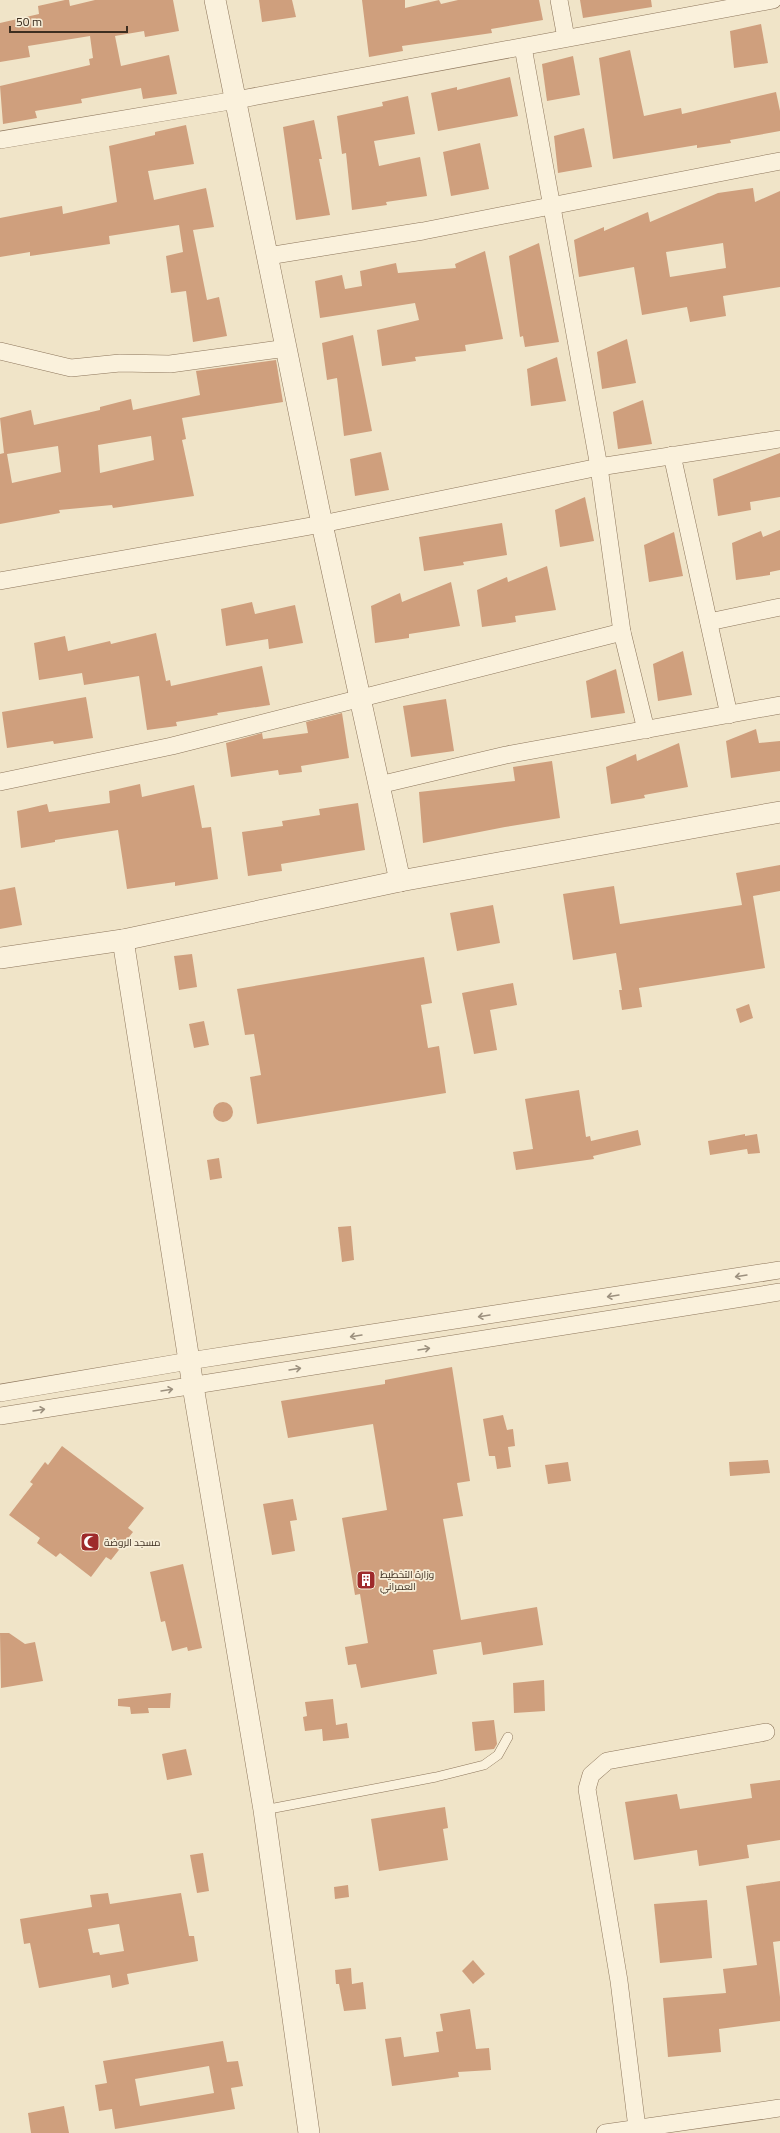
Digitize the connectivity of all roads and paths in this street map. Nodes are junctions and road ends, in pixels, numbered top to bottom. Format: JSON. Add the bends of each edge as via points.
{"nodes":[{"id":1,"x":215,"y":0,"type":"edge"},
{"id":2,"x":559,"y":0,"type":"edge"},
{"id":3,"x":773,"y":0,"type":"edge"},
{"id":4,"x":566,"y":38,"type":"junction"},
{"id":5,"x":523,"y":47,"type":"junction"},
{"id":6,"x":236,"y":100,"type":"junction"},
{"id":7,"x":0,"y":140,"type":"edge"},
{"id":8,"x":780,"y":161,"type":"edge"},
{"id":9,"x":553,"y":206,"type":"junction"},
{"id":10,"x":268,"y":256,"type":"junction"},
{"id":11,"x":287,"y":348,"type":"junction"},
{"id":12,"x":0,"y":351,"type":"edge"},
{"id":13,"x":780,"y":439,"type":"edge"},
{"id":14,"x":672,"y":455,"type":"junction"},
{"id":15,"x":598,"y":467,"type":"junction"},
{"id":16,"x":322,"y":524,"type":"junction"},
{"id":17,"x":0,"y":580,"type":"edge"},
{"id":18,"x":780,"y":607,"type":"edge"},
{"id":19,"x":709,"y":622,"type":"junction"},
{"id":20,"x":622,"y":632,"type":"junction"},
{"id":21,"x":359,"y":697,"type":"junction"},
{"id":22,"x":780,"y":705,"type":"edge"},
{"id":23,"x":728,"y":715,"type":"junction"},
{"id":24,"x":646,"y":730,"type":"junction"},
{"id":25,"x":0,"y":782,"type":"edge"},
{"id":26,"x":379,"y":785,"type":"junction"},
{"id":27,"x":780,"y":812,"type":"edge"},
{"id":28,"x":400,"y":881,"type":"junction"},
{"id":29,"x":123,"y":940,"type":"junction"},
{"id":30,"x":0,"y":958,"type":"edge"},
{"id":31,"x":780,"y":1270,"type":"edge"},
{"id":32,"x":780,"y":1292,"type":"edge"},
{"id":33,"x":189,"y":1362,"type":"junction"},
{"id":34,"x":193,"y":1386,"type":"junction"},
{"id":35,"x":0,"y":1393,"type":"edge"},
{"id":36,"x":0,"y":1416,"type":"edge"},
{"id":37,"x":766,"y":1732,"type":"dead end"},
{"id":38,"x":508,"y":1738,"type":"dead end"},
{"id":39,"x":264,"y":1810,"type":"junction"},
{"id":40,"x":780,"y":2108,"type":"edge"},
{"id":41,"x":637,"y":2128,"type":"junction"},
{"id":42,"x":308,"y":2133,"type":"edge"},
{"id":43,"x":606,"y":2133,"type":"edge"}],
"edges":[{"from":1,"to":6,"type":"street"},
{"from":2,"to":4,"type":"street"},
{"from":3,"to":4,"type":"street"},
{"from":4,"to":5,"type":"street"},
{"from":5,"to":6,"type":"street"},
{"from":5,"to":9,"type":"street"},
{"from":6,"to":7,"type":"street"},
{"from":6,"to":10,"type":"street"},
{"from":8,"to":9,"type":"street"},
{"from":9,"to":10,"type":"street"},
{"from":9,"to":15,"type":"street"},
{"from":10,"to":11,"type":"street"},
{"from":11,"to":12,"type":"street","via":[[170,364],[120,363],[71,368]]},
{"from":11,"to":16,"type":"street"},
{"from":13,"to":14,"type":"street"},
{"from":14,"to":15,"type":"street"},
{"from":14,"to":19,"type":"street"},
{"from":15,"to":16,"type":"street"},
{"from":15,"to":20,"type":"street"},
{"from":16,"to":17,"type":"street"},
{"from":16,"to":21,"type":"street"},
{"from":18,"to":19,"type":"street"},
{"from":19,"to":23,"type":"street"},
{"from":20,"to":21,"type":"street"},
{"from":20,"to":24,"type":"street"},
{"from":21,"to":25,"type":"street","via":[[172,746]]},
{"from":21,"to":26,"type":"street"},
{"from":22,"to":23,"type":"street"},
{"from":23,"to":24,"type":"street"},
{"from":24,"to":26,"type":"street","via":[[506,755]]},
{"from":26,"to":28,"type":"street"},
{"from":27,"to":28,"type":"street"},
{"from":28,"to":29,"type":"street"},
{"from":29,"to":30,"type":"street"},
{"from":29,"to":33,"type":"street"},
{"from":31,"to":33,"type":"street","one_way":true},
{"from":34,"to":32,"type":"street","one_way":true},
{"from":33,"to":34,"type":"street"},
{"from":33,"to":35,"type":"street"},
{"from":36,"to":34,"type":"street","one_way":true},
{"from":34,"to":39,"type":"street"},
{"from":37,"to":41,"type":"street","via":[[607,1760],[592,1775],[589,1782],[587,1789],[619,1981]]},
{"from":38,"to":39,"type":"lane","via":[[498,1755],[484,1765],[436,1777]]},
{"from":39,"to":42,"type":"street"},
{"from":40,"to":41,"type":"street"},
{"from":41,"to":43,"type":"street"}]}
